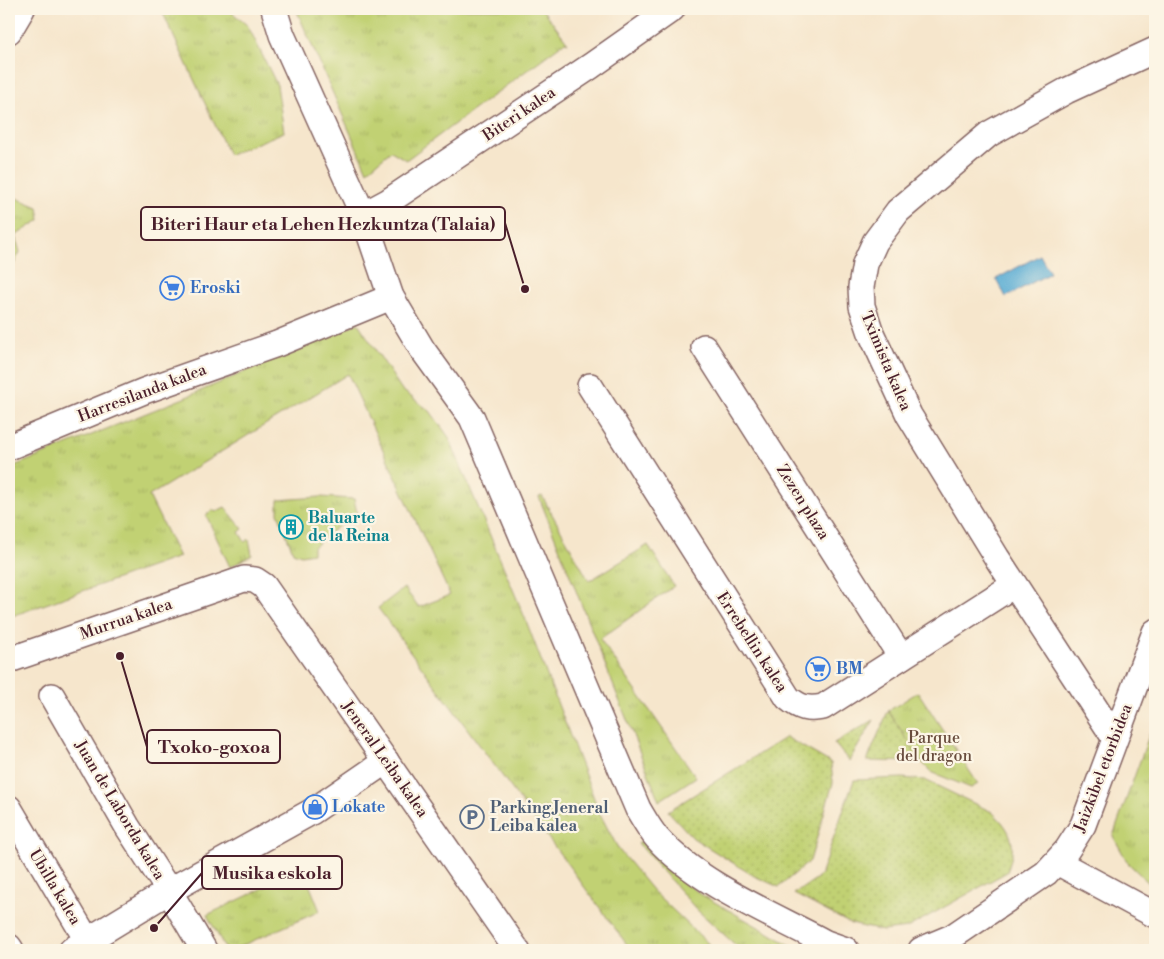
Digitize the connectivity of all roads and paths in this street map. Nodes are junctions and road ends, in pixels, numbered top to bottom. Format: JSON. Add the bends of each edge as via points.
{"nodes":[{"id":1,"x":22,"y":9,"type":"edge"},
{"id":2,"x":258,"y":9,"type":"edge"},
{"id":3,"x":274,"y":9,"type":"edge"},
{"id":4,"x":672,"y":9,"type":"edge"},
{"id":5,"x":9,"y":31,"type":"edge"},
{"id":6,"x":282,"y":35,"type":"junction"},
{"id":7,"x":1155,"y":50,"type":"edge"},
{"id":8,"x":362,"y":215,"type":"junction"},
{"id":9,"x":391,"y":297,"type":"junction"},
{"id":10,"x":704,"y":347,"type":"dead end"},
{"id":11,"x":590,"y":386,"type":"dead end"},
{"id":12,"x":9,"y":447,"type":"edge"},
{"id":13,"x":244,"y":579,"type":"joint"},
{"id":14,"x":1014,"y":585,"type":"junction"},
{"id":15,"x":1155,"y":632,"type":"edge"},
{"id":16,"x":902,"y":657,"type":"junction"},
{"id":17,"x":9,"y":660,"type":"edge"},
{"id":18,"x":52,"y":696,"type":"dead end"},
{"id":19,"x":1114,"y":737,"type":"junction"},
{"id":20,"x":386,"y":761,"type":"junction"},
{"id":21,"x":9,"y":808,"type":"edge"},
{"id":22,"x":1057,"y":862,"type":"junction"},
{"id":23,"x":169,"y":891,"type":"junction"},
{"id":24,"x":1155,"y":915,"type":"edge"},
{"id":25,"x":818,"y":943,"type":"edge"},
{"id":26,"x":948,"y":944,"type":"edge"},
{"id":27,"x":80,"y":945,"type":"edge"},
{"id":28,"x":9,"y":947,"type":"edge"},
{"id":29,"x":11,"y":950,"type":"edge"},
{"id":30,"x":204,"y":950,"type":"edge"},
{"id":31,"x":517,"y":950,"type":"edge"},
{"id":32,"x":846,"y":950,"type":"edge"},
{"id":33,"x":921,"y":950,"type":"edge"}],
"edges":[{"from":1,"to":5,"type":"street"},
{"from":2,"to":6,"type":"street"},
{"from":3,"to":6,"type":"street"},
{"from":4,"to":8,"type":"street","name":"Biteri kalea","via":[[389,201]]},
{"from":6,"to":8,"type":"street"},
{"from":7,"to":14,"type":"street","name":"Tximista kalea","via":[[1066,91],[988,134],[898,211],[875,242],[865,264],[862,306],[906,407]]},
{"from":8,"to":9,"type":"street"},
{"from":9,"to":12,"type":"street","name":"Harresilanda kalea","via":[[277,344],[144,390]]},
{"from":9,"to":25,"type":"street","via":[[422,350],[472,418],[638,809],[656,837],[682,862],[708,880]]},
{"from":10,"to":16,"type":"street","name":"Zezen plaza"},
{"from":11,"to":16,"type":"street","name":"Errebellin kalea","via":[[788,698],[807,710],[823,707]]},
{"from":13,"to":17,"type":"street","name":"Murrua kalea"},
{"from":13,"to":20,"type":"street","name":"Jeneral Leiba kalea","via":[[255,580],[264,586]]},
{"from":14,"to":16,"type":"street","name":"Errebellin kalea"},
{"from":14,"to":19,"type":"street","name":"Tximista kalea"},
{"from":15,"to":19,"type":"street","name":"Jaizkibel etorbidea"},
{"from":18,"to":23,"type":"street","name":"Juan de Laborda kalea","via":[[127,826]]},
{"from":19,"to":22,"type":"street","name":"Jaizkibel etorbidea","via":[[1084,825]]},
{"from":20,"to":23,"type":"street","via":[[313,811]]},
{"from":20,"to":31,"type":"street","name":"Jeneral Leiba kalea"},
{"from":21,"to":27,"type":"street","name":"Ubilla kalea"},
{"from":22,"to":24,"type":"street"},
{"from":22,"to":26,"type":"street","name":"Jaizkibel etorbidea"},
{"from":23,"to":27,"type":"street"},
{"from":23,"to":30,"type":"street","name":"Juan de Laborda kalea"},
{"from":25,"to":32,"type":"street"},
{"from":26,"to":33,"type":"street","name":"Jaizkibel etorbidea"},
{"from":28,"to":29,"type":"street"}]}
